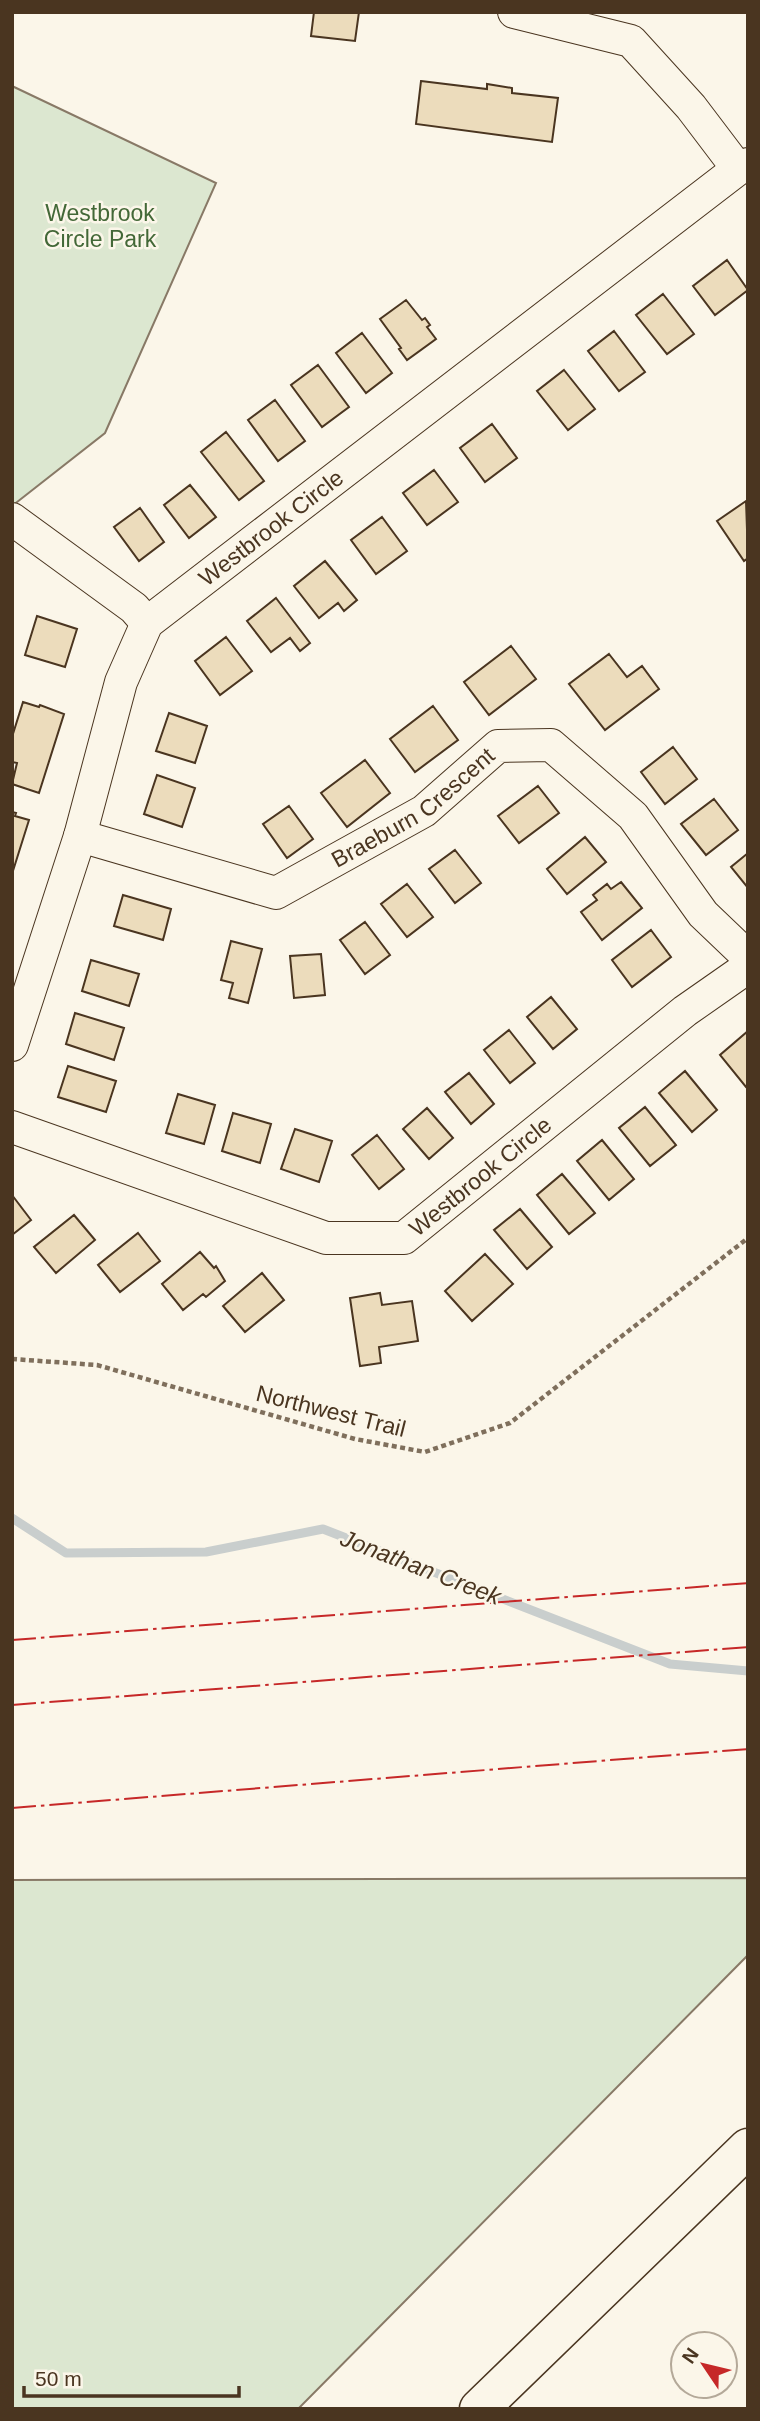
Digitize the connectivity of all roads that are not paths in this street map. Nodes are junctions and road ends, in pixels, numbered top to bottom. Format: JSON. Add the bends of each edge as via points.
{"nodes":[{"id":1,"x":514,"y":12,"type":"edge"},
{"id":2,"x":743,"y":166,"type":"edge"},
{"id":3,"x":12,"y":519,"type":"edge"},
{"id":4,"x":147,"y":623,"type":"junction"},
{"id":5,"x":80,"y":836,"type":"junction"},
{"id":6,"x":748,"y":957,"type":"edge"},
{"id":7,"x":748,"y":967,"type":"edge"},
{"id":8,"x":12,"y":1045,"type":"edge"},
{"id":9,"x":12,"y":1126,"type":"edge"},
{"id":10,"x":748,"y":2148,"type":"edge"},
{"id":11,"x":479,"y":2409,"type":"edge"}],
"edges":[{"from":1,"to":2,"type":"street","via":[[631,41]]},
{"from":2,"to":4,"type":"street","name":"Westbrook Circle"},
{"from":3,"to":4,"type":"street","via":[[134,607]]},
{"from":4,"to":5,"type":"street","name":"Westbrook Circle","via":[[121,682]]},
{"from":5,"to":6,"type":"street","name":"Braeburn Crescent","via":[[276,893],[424,811],[498,746],[551,745],[634,816],[703,914]]},
{"from":5,"to":8,"type":"street","name":"Westbrook Circle"},
{"from":7,"to":9,"type":"street","name":"Westbrook Circle","via":[[685,1011],[404,1238],[326,1238]]},
{"from":10,"to":11,"type":"main road"}]}
